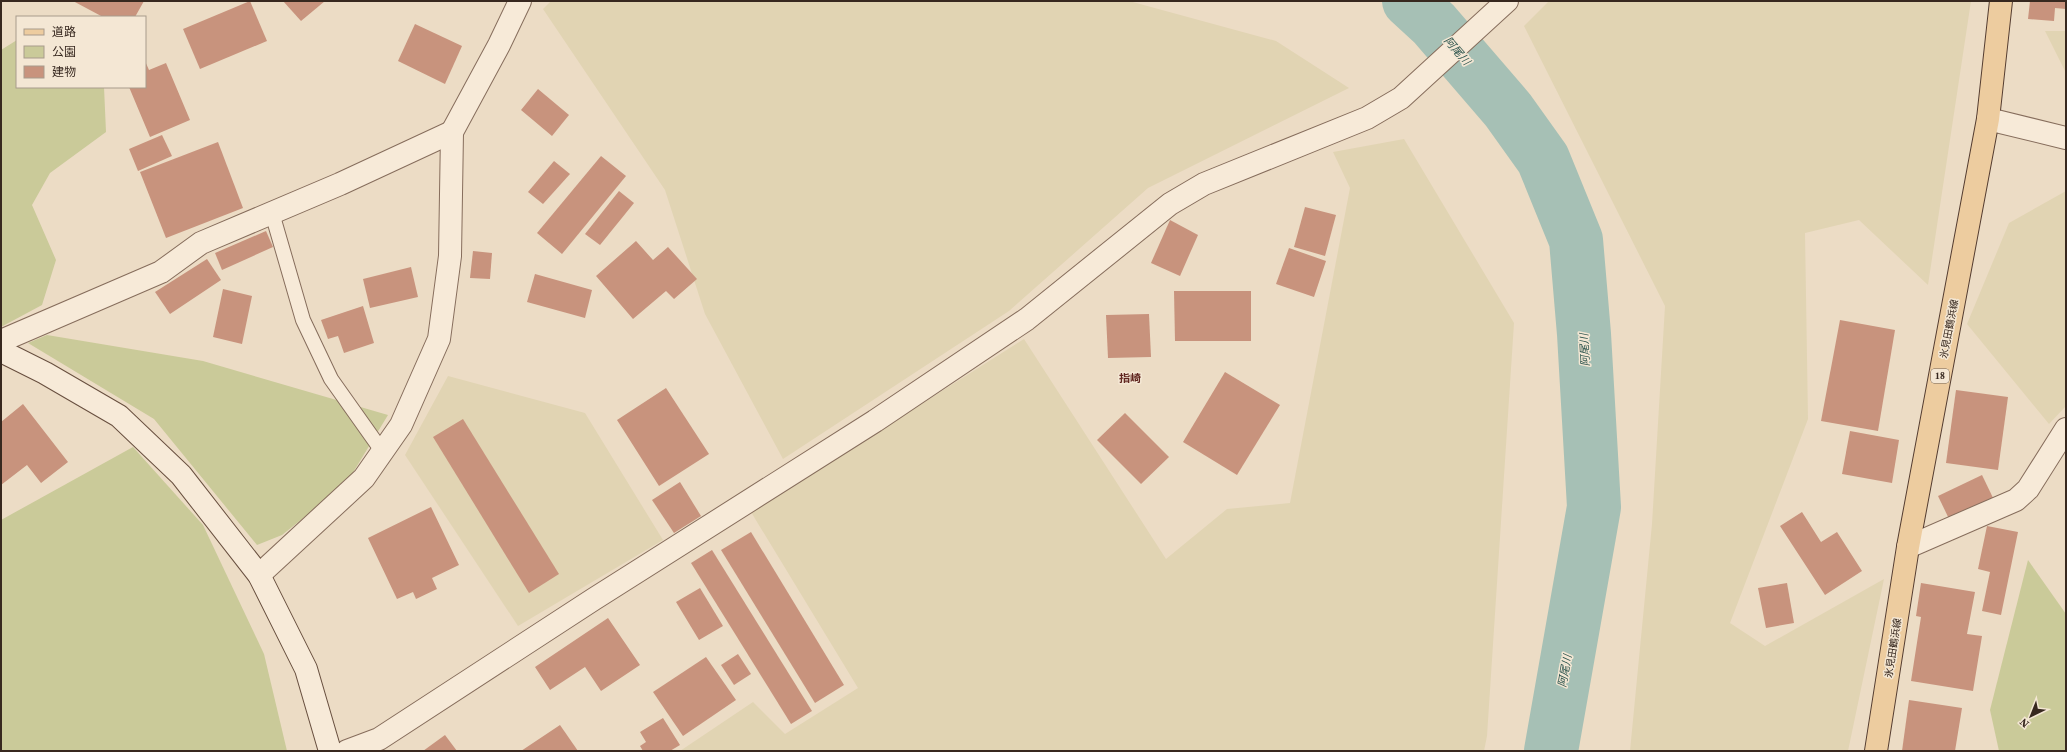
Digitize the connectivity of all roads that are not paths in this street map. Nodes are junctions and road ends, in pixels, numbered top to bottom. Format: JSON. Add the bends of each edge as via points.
{"nodes":[{"id":1,"x":520,"y":1,"type":"edge"},
{"id":2,"x":1507,"y":1,"type":"edge"},
{"id":3,"x":2002,"y":1,"type":"edge"},
{"id":4,"x":1988,"y":119,"type":"junction"},
{"id":5,"x":452,"y":132,"type":"junction"},
{"id":6,"x":2066,"y":138,"type":"edge"},
{"id":7,"x":272,"y":213,"type":"junction"},
{"id":8,"x":1,"y":341,"type":"edge"},
{"id":9,"x":1,"y":351,"type":"edge"},
{"id":10,"x":2066,"y":429,"type":"edge"},
{"id":11,"x":382,"y":451,"type":"junction"},
{"id":12,"x":1908,"y":547,"type":"junction"},
{"id":13,"x":258,"y":575,"type":"junction"},
{"id":14,"x":330,"y":751,"type":"edge"},
{"id":15,"x":347,"y":751,"type":"edge"},
{"id":16,"x":1876,"y":751,"type":"edge"}],
"edges":[{"from":1,"to":5,"type":"street","via":[[500,45]]},
{"from":2,"to":15,"type":"street","via":[[1401,98],[1367,118],[1204,184],[1170,204],[1027,319],[875,421],[594,598],[379,738]]},
{"from":3,"to":4,"type":"main road","name":"氷見田鶴浜線","number":"18"},
{"from":4,"to":6,"type":"street"},
{"from":4,"to":12,"type":"main road","name":"氷見田鶴浜線","number":"18"},
{"from":5,"to":7,"type":"street"},
{"from":5,"to":11,"type":"street","via":[[450,256],[439,339],[401,425]]},
{"from":7,"to":8,"type":"street","via":[[201,243],[161,272]]},
{"from":7,"to":11,"type":"lane","via":[[303,320],[331,379]]},
{"from":9,"to":13,"type":"street","via":[[119,416],[181,475]]},
{"from":10,"to":12,"type":"street","via":[[2028,489],[2016,500]]},
{"from":11,"to":13,"type":"street","via":[[364,478]]},
{"from":12,"to":16,"type":"main road","name":"氷見田鶴浜線","number":"18"},
{"from":13,"to":14,"type":"street","via":[[306,668]]}]}
